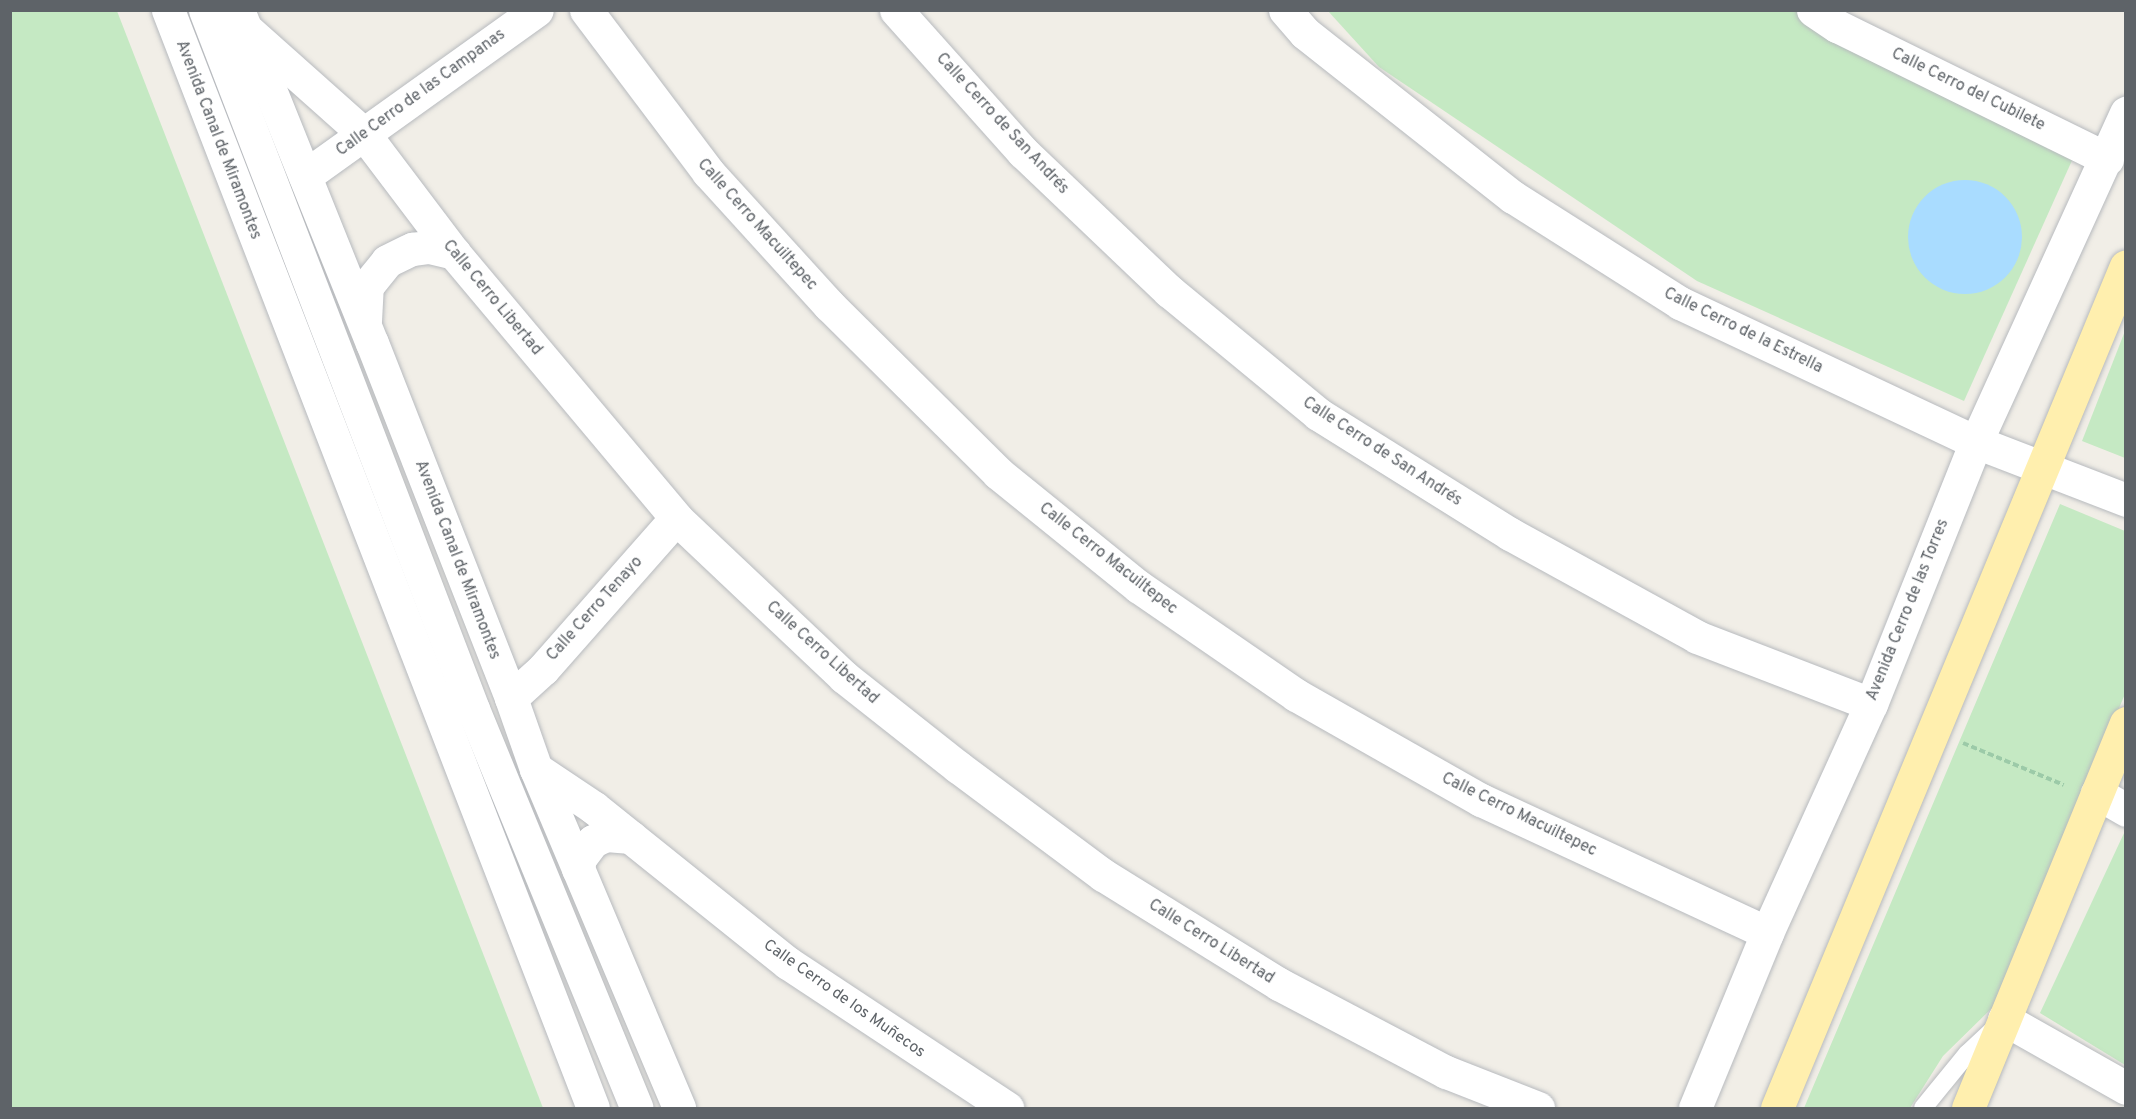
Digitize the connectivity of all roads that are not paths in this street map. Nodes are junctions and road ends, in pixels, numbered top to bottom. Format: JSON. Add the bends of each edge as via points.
{"nodes":[{"id":1,"x":168,"y":10,"type":"edge"},
{"id":2,"x":205,"y":10,"type":"edge"},
{"id":3,"x":537,"y":10,"type":"edge"},
{"id":4,"x":586,"y":10,"type":"edge"},
{"id":5,"x":896,"y":10,"type":"edge"},
{"id":6,"x":1285,"y":10,"type":"edge"},
{"id":7,"x":1813,"y":10,"type":"edge"},
{"id":8,"x":242,"y":19,"type":"edge"},
{"id":9,"x":2126,"y":113,"type":"edge"},
{"id":10,"x":364,"y":134,"type":"junction"},
{"id":11,"x":2116,"y":162,"type":"edge"},
{"id":12,"x":305,"y":176,"type":"junction"},
{"id":13,"x":454,"y":253,"type":"junction"},
{"id":14,"x":2126,"y":266,"type":"edge"},
{"id":15,"x":372,"y":343,"type":"junction"},
{"id":16,"x":1976,"y":442,"type":"junction"},
{"id":17,"x":2043,"y":466,"type":"junction"},
{"id":18,"x":2126,"y":500,"type":"edge"},
{"id":19,"x":676,"y":518,"type":"junction"},
{"id":20,"x":511,"y":698,"type":"junction"},
{"id":21,"x":1871,"y":704,"type":"junction"},
{"id":22,"x":2126,"y":723,"type":"edge"},
{"id":23,"x":536,"y":769,"type":"junction"},
{"id":24,"x":2096,"y":795,"type":"junction"},
{"id":25,"x":2126,"y":810,"type":"edge"},
{"id":26,"x":631,"y":837,"type":"junction"},
{"id":27,"x":578,"y":869,"type":"junction"},
{"id":28,"x":1767,"y":933,"type":"junction"},
{"id":29,"x":2004,"y":1019,"type":"junction"},
{"id":30,"x":2126,"y":1088,"type":"edge"},
{"id":31,"x":593,"y":1108,"type":"edge"},
{"id":32,"x":637,"y":1108,"type":"edge"},
{"id":33,"x":679,"y":1108,"type":"edge"},
{"id":34,"x":1007,"y":1108,"type":"edge"},
{"id":35,"x":1538,"y":1108,"type":"edge"},
{"id":36,"x":1695,"y":1108,"type":"edge"},
{"id":37,"x":1777,"y":1108,"type":"edge"},
{"id":38,"x":1923,"y":1108,"type":"edge"},
{"id":39,"x":1968,"y":1108,"type":"edge"}],
"edges":[{"from":1,"to":31,"type":"street","name":"Avenida Canal de Miramontes"},
{"from":2,"to":32,"type":"street","name":"Avenida Canal de Miramontes","via":[[472,709]]},
{"from":3,"to":10,"type":"street","name":"Calle Cerro de las Campanas"},
{"from":4,"to":28,"type":"street","name":"Calle Cerro Macuiltepec","via":[[708,172],[829,305],[998,473],[1138,586],[1296,695],[1481,800]]},
{"from":5,"to":21,"type":"street","name":"Calle Cerro de San Andrés","via":[[1023,152],[1169,291],[1318,414],[1510,534],[1697,637]]},
{"from":6,"to":16,"type":"street","name":"Calle Cerro de la Estrella","via":[[1305,33],[1513,197],[1670,297]]},
{"from":7,"to":11,"type":"street","name":"Calle Cerro del Cubilete","via":[[1837,26]]},
{"from":8,"to":10,"type":"street","name":"Calle Cerro Libertad"},
{"from":8,"to":12,"type":"street","name":"Avenida Canal de Miramontes"},
{"from":9,"to":11,"type":"street","name":"Avenida Cerro de las Torres"},
{"from":10,"to":12,"type":"street","name":"Calle Cerro de las Campanas"},
{"from":10,"to":13,"type":"street","name":"Calle Cerro Libertad"},
{"from":11,"to":16,"type":"street","name":"Avenida Cerro de las Torres"},
{"from":12,"to":15,"type":"street","name":"Avenida Canal de Miramontes"},
{"from":13,"to":15,"type":"street","via":[[429,247],[412,249],[397,254],[375,273],[367,286],[364,312]]},
{"from":13,"to":19,"type":"street","name":"Calle Cerro Libertad"},
{"from":14,"to":17,"type":"main road"},
{"from":15,"to":20,"type":"street","name":"Avenida Canal de Miramontes"},
{"from":16,"to":17,"type":"street","name":"Calle Cerro de la Estrella"},
{"from":16,"to":21,"type":"street","name":"Avenida Cerro de las Torres"},
{"from":17,"to":18,"type":"street","name":"Calle Cerro de la Estrella"},
{"from":17,"to":37,"type":"main road"},
{"from":19,"to":20,"type":"street","name":"Calle Cerro Tenayo","via":[[543,669]]},
{"from":19,"to":35,"type":"street","name":"Calle Cerro Libertad","via":[[844,677],[1102,875],[1279,984],[1446,1072]]},
{"from":20,"to":23,"type":"street","name":"Avenida Canal de Miramontes"},
{"from":21,"to":28,"type":"street","name":"Avenida Cerro de las Torres"},
{"from":22,"to":24,"type":"main road"},
{"from":23,"to":26,"type":"street","name":"Calle Cerro de los Muñecos"},
{"from":23,"to":27,"type":"street","name":"Avenida Canal de Miramontes"},
{"from":24,"to":25,"type":"street"},
{"from":24,"to":29,"type":"main road"},
{"from":26,"to":27,"type":"street","via":[[606,835],[593,842],[580,858]]},
{"from":26,"to":34,"type":"street","name":"Calle Cerro de los Muñecos","via":[[788,963]]},
{"from":27,"to":33,"type":"street","name":"Avenida Canal de Miramontes"},
{"from":28,"to":36,"type":"street","name":"Avenida Cerro de las Torres"},
{"from":29,"to":30,"type":"street"},
{"from":29,"to":38,"type":"lane","via":[[1967,1054]]},
{"from":29,"to":39,"type":"main road"}]}
